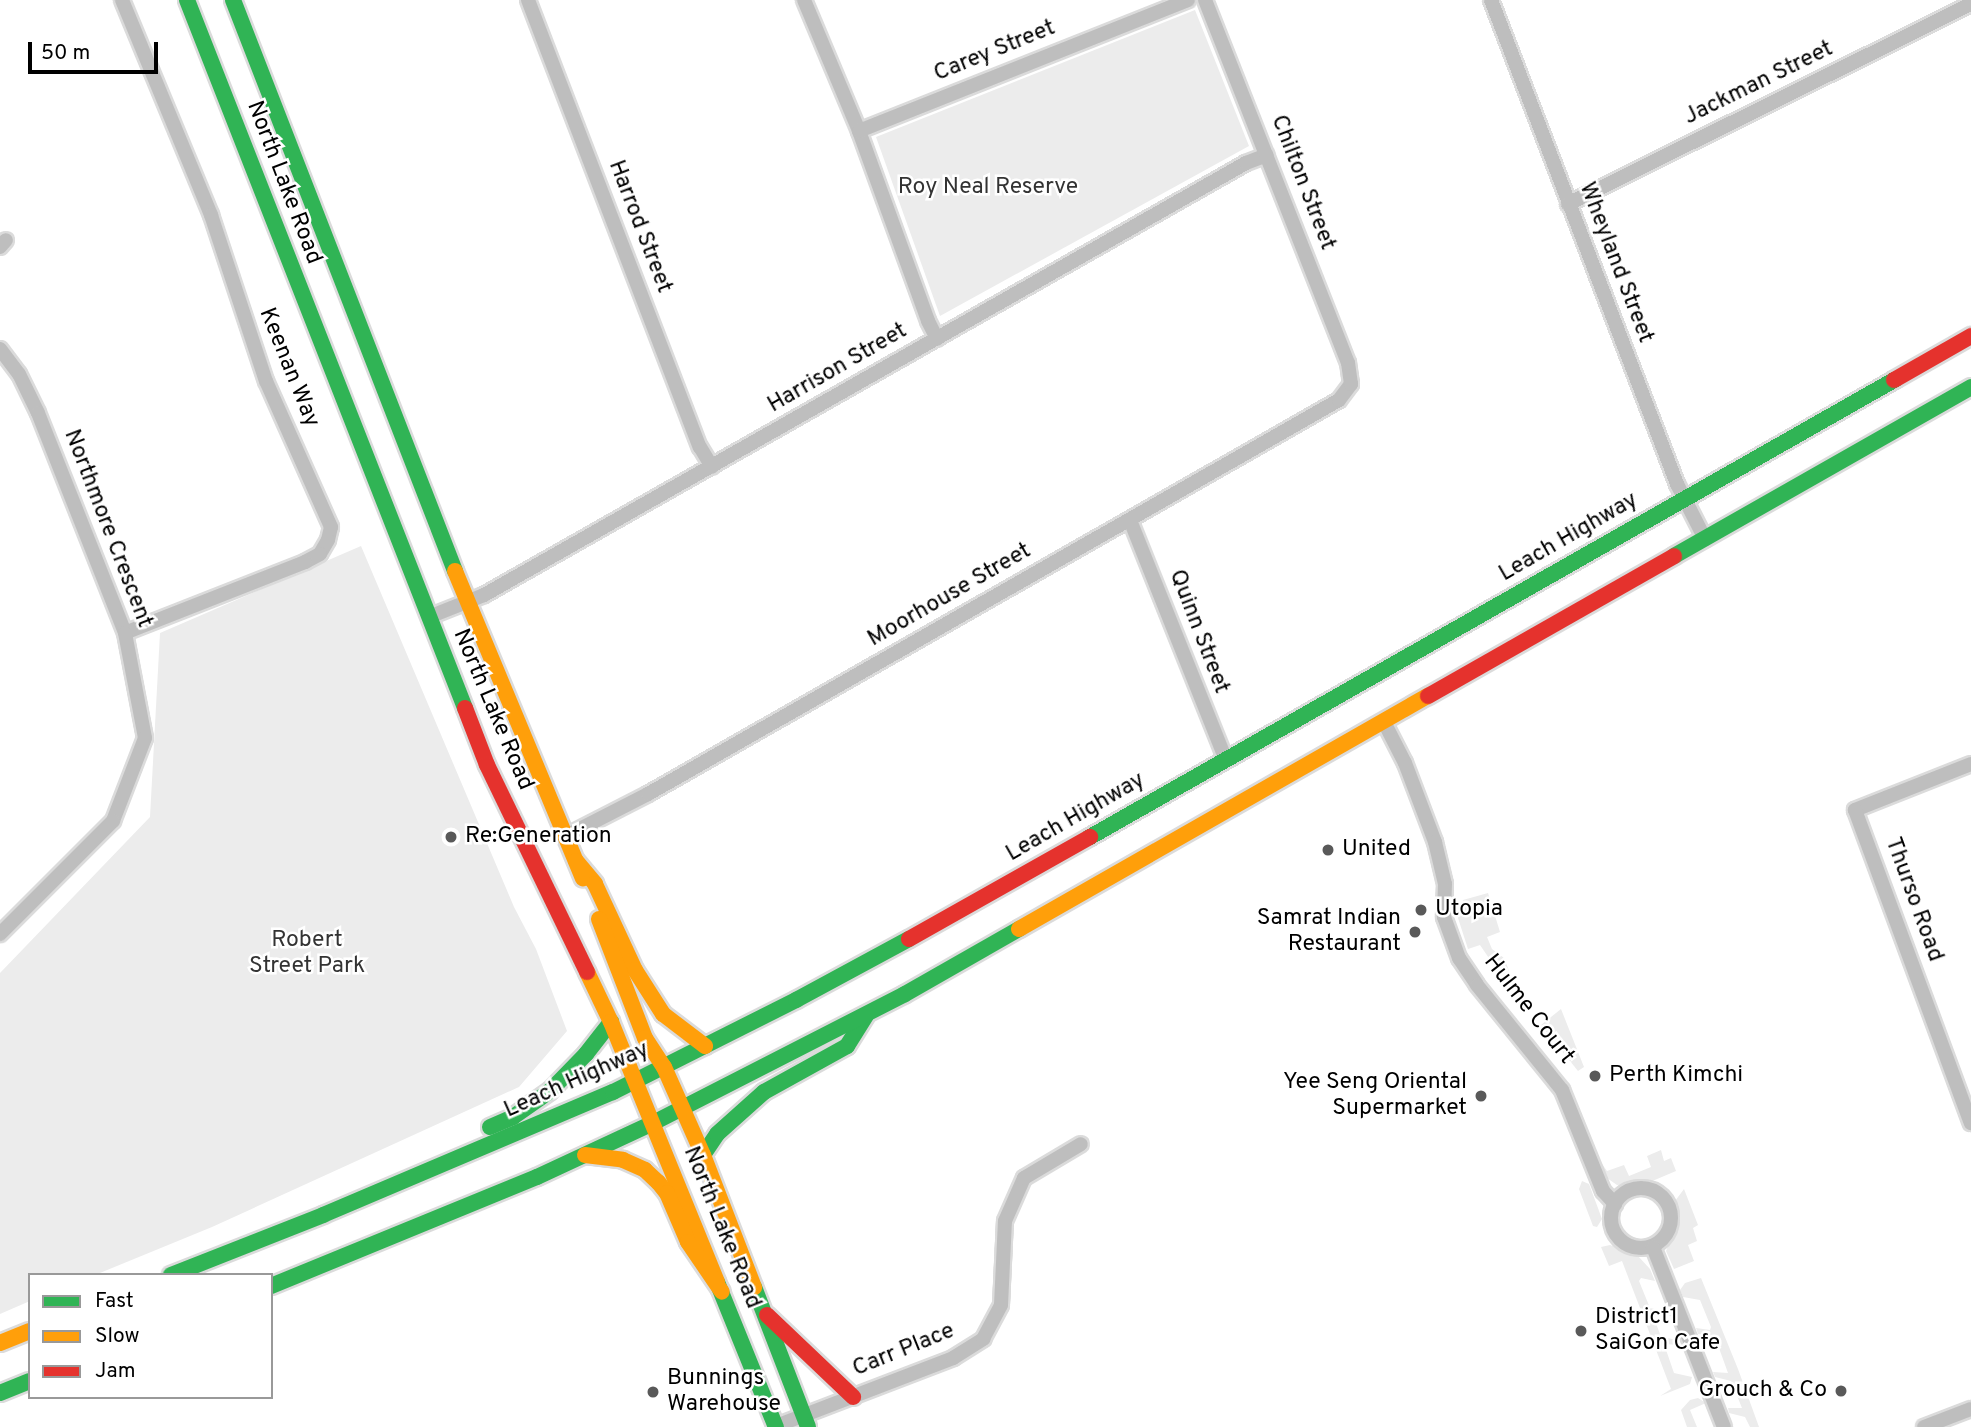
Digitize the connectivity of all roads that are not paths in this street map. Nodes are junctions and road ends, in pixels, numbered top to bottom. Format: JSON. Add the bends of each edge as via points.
{"nodes":[{"id":1,"x":122,"y":0,"type":"edge"},
{"id":2,"x":187,"y":0,"type":"edge"},
{"id":3,"x":233,"y":0,"type":"edge"},
{"id":4,"x":804,"y":0,"type":"edge"},
{"id":5,"x":1188,"y":0,"type":"edge"},
{"id":6,"x":1205,"y":0,"type":"edge"},
{"id":7,"x":1491,"y":0,"type":"edge"},
{"id":8,"x":528,"y":1,"type":"edge"},
{"id":9,"x":1971,"y":4,"type":"edge"},
{"id":10,"x":859,"y":131,"type":"junction"},
{"id":11,"x":1267,"y":155,"type":"junction"},
{"id":12,"x":1568,"y":204,"type":"junction"},
{"id":13,"x":1971,"y":336,"type":"edge"},
{"id":14,"x":937,"y":339,"type":"junction"},
{"id":15,"x":0,"y":349,"type":"edge"},
{"id":16,"x":1351,"y":384,"type":"joint"},
{"id":17,"x":1971,"y":387,"type":"edge"},
{"id":18,"x":712,"y":467,"type":"junction"},
{"id":19,"x":1683,"y":498,"type":"junction"},
{"id":20,"x":1130,"y":520,"type":"junction"},
{"id":21,"x":1705,"y":539,"type":"junction"},
{"id":22,"x":468,"y":602,"type":"junction"},
{"id":23,"x":429,"y":617,"type":"junction"},
{"id":24,"x":125,"y":633,"type":"junction"},
{"id":25,"x":1384,"y":722,"type":"junction"},
{"id":26,"x":1226,"y":760,"type":"junction"},
{"id":27,"x":1971,"y":764,"type":"edge"},
{"id":28,"x":564,"y":837,"type":"junction"},
{"id":29,"x":1082,"y":841,"type":"junction"},
{"id":30,"x":576,"y":861,"type":"junction"},
{"id":31,"x":1098,"y":871,"type":"junction"},
{"id":32,"x":0,"y":934,"type":"edge"},
{"id":33,"x":868,"y":1013,"type":"junction"},
{"id":34,"x":611,"y":1022,"type":"junction"},
{"id":35,"x":705,"y":1046,"type":"junction"},
{"id":36,"x":664,"y":1067,"type":"junction"},
{"id":37,"x":636,"y":1081,"type":"junction"},
{"id":38,"x":682,"y":1108,"type":"junction"},
{"id":39,"x":653,"y":1123,"type":"junction"},
{"id":40,"x":1971,"y":1123,"type":"edge"},
{"id":41,"x":1082,"y":1144,"type":"dead end"},
{"id":42,"x":583,"y":1155,"type":"junction"},
{"id":43,"x":702,"y":1155,"type":"junction"},
{"id":44,"x":1615,"y":1204,"type":"junction"},
{"id":45,"x":323,"y":1215,"type":"junction"},
{"id":46,"x":1653,"y":1247,"type":"junction"},
{"id":47,"x":176,"y":1273,"type":"edge"},
{"id":48,"x":273,"y":1285,"type":"edge"},
{"id":49,"x":722,"y":1292,"type":"junction"},
{"id":50,"x":764,"y":1313,"type":"junction"},
{"id":51,"x":28,"y":1332,"type":"edge"},
{"id":52,"x":0,"y":1343,"type":"edge"},
{"id":53,"x":28,"y":1382,"type":"edge"},
{"id":54,"x":0,"y":1393,"type":"edge"},
{"id":55,"x":853,"y":1397,"type":"junction"},
{"id":56,"x":1971,"y":1409,"type":"edge"},
{"id":57,"x":806,"y":1421,"type":"edge"},
{"id":58,"x":776,"y":1426,"type":"edge"},
{"id":59,"x":1724,"y":1427,"type":"edge"},
{"id":60,"x":1924,"y":1427,"type":"edge"}],
"edges":[{"from":1,"to":24,"type":"street","name":"Keenan Way","via":[[211,215],[266,381],[331,527],[320,554],[305,562]]},
{"from":2,"to":23,"type":"main road","name":"North Lake Road"},
{"from":3,"to":22,"type":"main road","name":"North Lake Road"},
{"from":4,"to":10,"type":"street"},
{"from":5,"to":10,"type":"street","name":"Carey Street"},
{"from":6,"to":11,"type":"street","name":"Chilton Street"},
{"from":7,"to":12,"type":"street","name":"Wheyland Street"},
{"from":8,"to":18,"type":"street","name":"Harrod Street","via":[[695,434]]},
{"from":9,"to":12,"type":"street","name":"Jackman Street"},
{"from":10,"to":14,"type":"street"},
{"from":11,"to":14,"type":"street","name":"Harrison Street"},
{"from":11,"to":16,"type":"street","name":"Chilton Street","via":[[1348,363]]},
{"from":12,"to":19,"type":"street","name":"Wheyland Street"},
{"from":13,"to":19,"type":"main road","name":"Leach Highway"},
{"from":14,"to":18,"type":"street","name":"Harrison Street"},
{"from":15,"to":24,"type":"street","name":"Northmore Crescent","via":[[19,374],[37,413]]},
{"from":16,"to":20,"type":"street","name":"Moorhouse Street","via":[[1339,400]]},
{"from":17,"to":21,"type":"main road"},
{"from":18,"to":22,"type":"street","name":"Harrison Street"},
{"from":19,"to":21,"type":"street","name":"Wheyland Street"},
{"from":19,"to":26,"type":"main road","name":"Leach Highway"},
{"from":20,"to":26,"type":"street","name":"Quinn Street"},
{"from":20,"to":28,"type":"street","name":"Moorhouse Street"},
{"from":21,"to":25,"type":"main road"},
{"from":22,"to":23,"type":"street","name":"Harrison Street"},
{"from":22,"to":28,"type":"main road","name":"North Lake Road"},
{"from":23,"to":34,"type":"main road","name":"North Lake Road","via":[[487,765]]},
{"from":24,"to":32,"type":"street","name":"Northmore Crescent","via":[[145,738],[113,821]]},
{"from":25,"to":31,"type":"main road"},
{"from":25,"to":44,"type":"street","name":"Hulme Court","via":[[1435,842],[1445,884],[1444,917],[1459,958],[1562,1090],[1603,1191]]},
{"from":26,"to":29,"type":"main road","name":"Leach Highway"},
{"from":27,"to":40,"type":"street","name":"Thurso Road","via":[[1855,810]]},
{"from":28,"to":30,"type":"main road","name":"North Lake Road"},
{"from":29,"to":31,"type":"main road"},
{"from":29,"to":35,"type":"main road","name":"Leach Highway","via":[[881,955]]},
{"from":30,"to":35,"type":"main road","via":[[596,884],[635,970],[663,1014]]},
{"from":30,"to":36,"type":"main road","name":"North Lake Road","via":[[645,1038]]},
{"from":31,"to":33,"type":"main road"},
{"from":33,"to":38,"type":"main road"},
{"from":33,"to":43,"type":"main road","via":[[847,1046],[764,1092],[717,1134]]},
{"from":34,"to":37,"type":"main road","name":"North Lake Road"},
{"from":34,"to":45,"type":"main road","via":[[576,1066],[513,1117],[352,1188]]},
{"from":35,"to":36,"type":"main road","name":"Leach Highway"},
{"from":36,"to":37,"type":"main road","name":"Leach Highway"},
{"from":36,"to":38,"type":"main road","name":"North Lake Road"},
{"from":37,"to":39,"type":"main road","name":"North Lake Road"},
{"from":37,"to":45,"type":"main road","name":"Leach Highway"},
{"from":38,"to":39,"type":"main road"},
{"from":38,"to":43,"type":"main road","name":"North Lake Road"},
{"from":39,"to":42,"type":"main road"},
{"from":39,"to":49,"type":"main road","name":"North Lake Road"},
{"from":41,"to":55,"type":"street","name":"Carr Place","via":[[1024,1178],[1005,1221],[1001,1305],[983,1339],[953,1358]]},
{"from":42,"to":48,"type":"main road","via":[[455,1213]]},
{"from":42,"to":49,"type":"main road","via":[[623,1160],[658,1181],[688,1242]]},
{"from":43,"to":50,"type":"main road","name":"North Lake Road"},
{"from":44,"to":46,"type":"street","via":[[1611,1225],[1619,1239],[1634,1248]]},
{"from":44,"to":46,"type":"street","via":[[1628,1191],[1645,1188],[1668,1202],[1671,1228]]},
{"from":45,"to":47,"type":"main road","name":"Leach Highway"},
{"from":46,"to":59,"type":"street"},
{"from":49,"to":58,"type":"main road","name":"North Lake Road"},
{"from":50,"to":55,"type":"main road"},
{"from":50,"to":57,"type":"main road","name":"North Lake Road"},
{"from":51,"to":52,"type":"main road"},
{"from":53,"to":54,"type":"main road"},
{"from":55,"to":57,"type":"street","name":"Carr Place"},
{"from":56,"to":60,"type":"street"},
{"from":57,"to":58,"type":"street","name":"Carr Place"}]}
